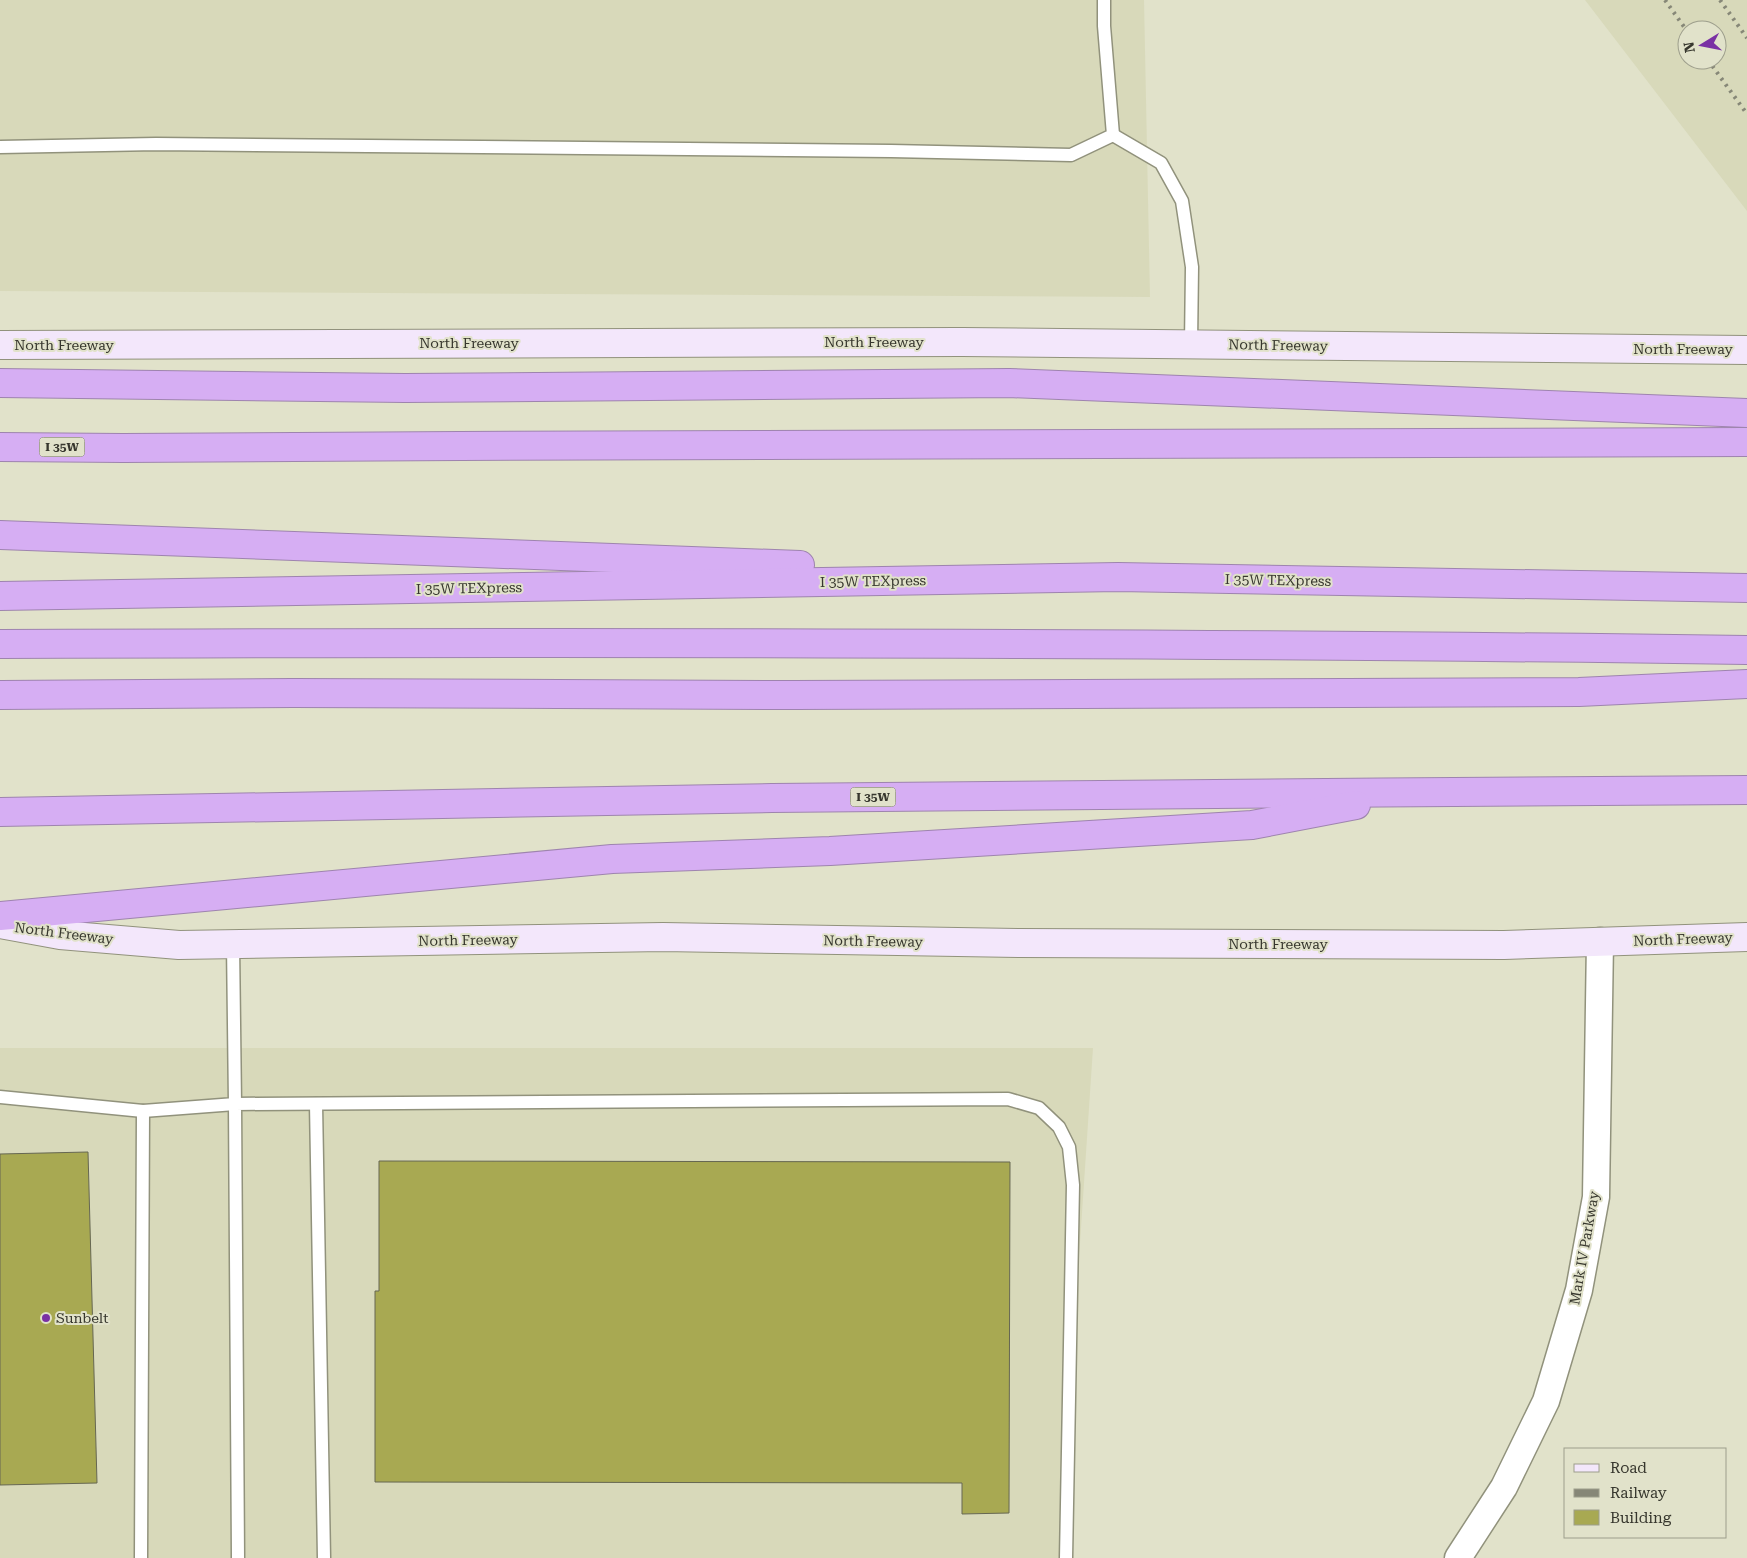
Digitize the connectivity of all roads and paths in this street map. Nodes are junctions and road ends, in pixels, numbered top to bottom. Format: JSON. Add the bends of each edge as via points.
{"nodes":[{"id":1,"x":1104,"y":0,"type":"edge"},
{"id":2,"x":1113,"y":135,"type":"junction"},
{"id":3,"x":0,"y":147,"type":"edge"},
{"id":4,"x":1191,"y":344,"type":"junction"},
{"id":5,"x":0,"y":345,"type":"edge"},
{"id":6,"x":1747,"y":350,"type":"edge"},
{"id":7,"x":0,"y":384,"type":"edge"},
{"id":8,"x":1747,"y":413,"type":"edge"},
{"id":9,"x":1739,"y":442,"type":"edge"},
{"id":10,"x":0,"y":447,"type":"edge"},
{"id":11,"x":0,"y":535,"type":"edge"},
{"id":12,"x":1118,"y":578,"type":"junction"},
{"id":13,"x":1747,"y":588,"type":"edge"},
{"id":14,"x":0,"y":596,"type":"edge"},
{"id":15,"x":0,"y":644,"type":"edge"},
{"id":16,"x":1747,"y":650,"type":"edge"},
{"id":17,"x":1747,"y":684,"type":"edge"},
{"id":18,"x":0,"y":695,"type":"edge"},
{"id":19,"x":1747,"y":790,"type":"edge"},
{"id":20,"x":1415,"y":793,"type":"junction"},
{"id":21,"x":0,"y":812,"type":"edge"},
{"id":22,"x":0,"y":916,"type":"edge"},
{"id":23,"x":0,"y":924,"type":"edge"},
{"id":24,"x":1747,"y":937,"type":"edge"},
{"id":25,"x":1600,"y":941,"type":"junction"},
{"id":26,"x":232,"y":944,"type":"junction"},
{"id":27,"x":0,"y":1097,"type":"edge"},
{"id":28,"x":235,"y":1104,"type":"junction"},
{"id":29,"x":316,"y":1104,"type":"junction"},
{"id":30,"x":143,"y":1111,"type":"junction"},
{"id":31,"x":141,"y":1558,"type":"edge"},
{"id":32,"x":238,"y":1558,"type":"edge"},
{"id":33,"x":324,"y":1558,"type":"edge"},
{"id":34,"x":1066,"y":1558,"type":"edge"},
{"id":35,"x":1458,"y":1558,"type":"edge"}],
"edges":[{"from":1,"to":2,"type":"lane"},
{"from":2,"to":3,"type":"lane","via":[[1071,155],[156,144]]},
{"from":2,"to":4,"type":"lane","via":[[1161,164],[1182,202],[1192,267]]},
{"from":4,"to":5,"type":"main road","name":"North Freeway"},
{"from":4,"to":6,"type":"main road","name":"North Freeway"},
{"from":7,"to":8,"type":"highway","via":[[415,388],[1009,383]]},
{"from":9,"to":10,"type":"highway","number":"I 35W"},
{"from":11,"to":12,"type":"highway"},
{"from":12,"to":13,"type":"highway","name":"I 35W TEXpress"},
{"from":12,"to":14,"type":"highway","name":"I 35W TEXpress"},
{"from":15,"to":16,"type":"highway","via":[[1342,644]]},
{"from":17,"to":18,"type":"highway","via":[[1579,692]]},
{"from":19,"to":20,"type":"highway","number":"I 35W"},
{"from":20,"to":21,"type":"highway","number":"I 35W","via":[[1219,792],[770,798]]},
{"from":20,"to":22,"type":"highway","via":[[1252,825],[830,851],[612,859]]},
{"from":23,"to":26,"type":"main road","name":"North Freeway","via":[[60,935],[179,945]]},
{"from":24,"to":25,"type":"main road","name":"North Freeway"},
{"from":25,"to":26,"type":"main road","name":"North Freeway","via":[[1504,945],[1021,943],[663,937]]},
{"from":25,"to":35,"type":"street","name":"Mark IV Parkway","via":[[1596,1197],[1579,1290],[1546,1401],[1504,1488]]},
{"from":26,"to":28,"type":"lane"},
{"from":27,"to":30,"type":"lane"},
{"from":28,"to":29,"type":"lane"},
{"from":28,"to":30,"type":"lane"},
{"from":28,"to":32,"type":"lane"},
{"from":29,"to":33,"type":"lane"},
{"from":29,"to":34,"type":"lane","via":[[1008,1099],[1039,1108],[1059,1127],[1069,1147],[1073,1185]]},
{"from":30,"to":31,"type":"lane"}]}
